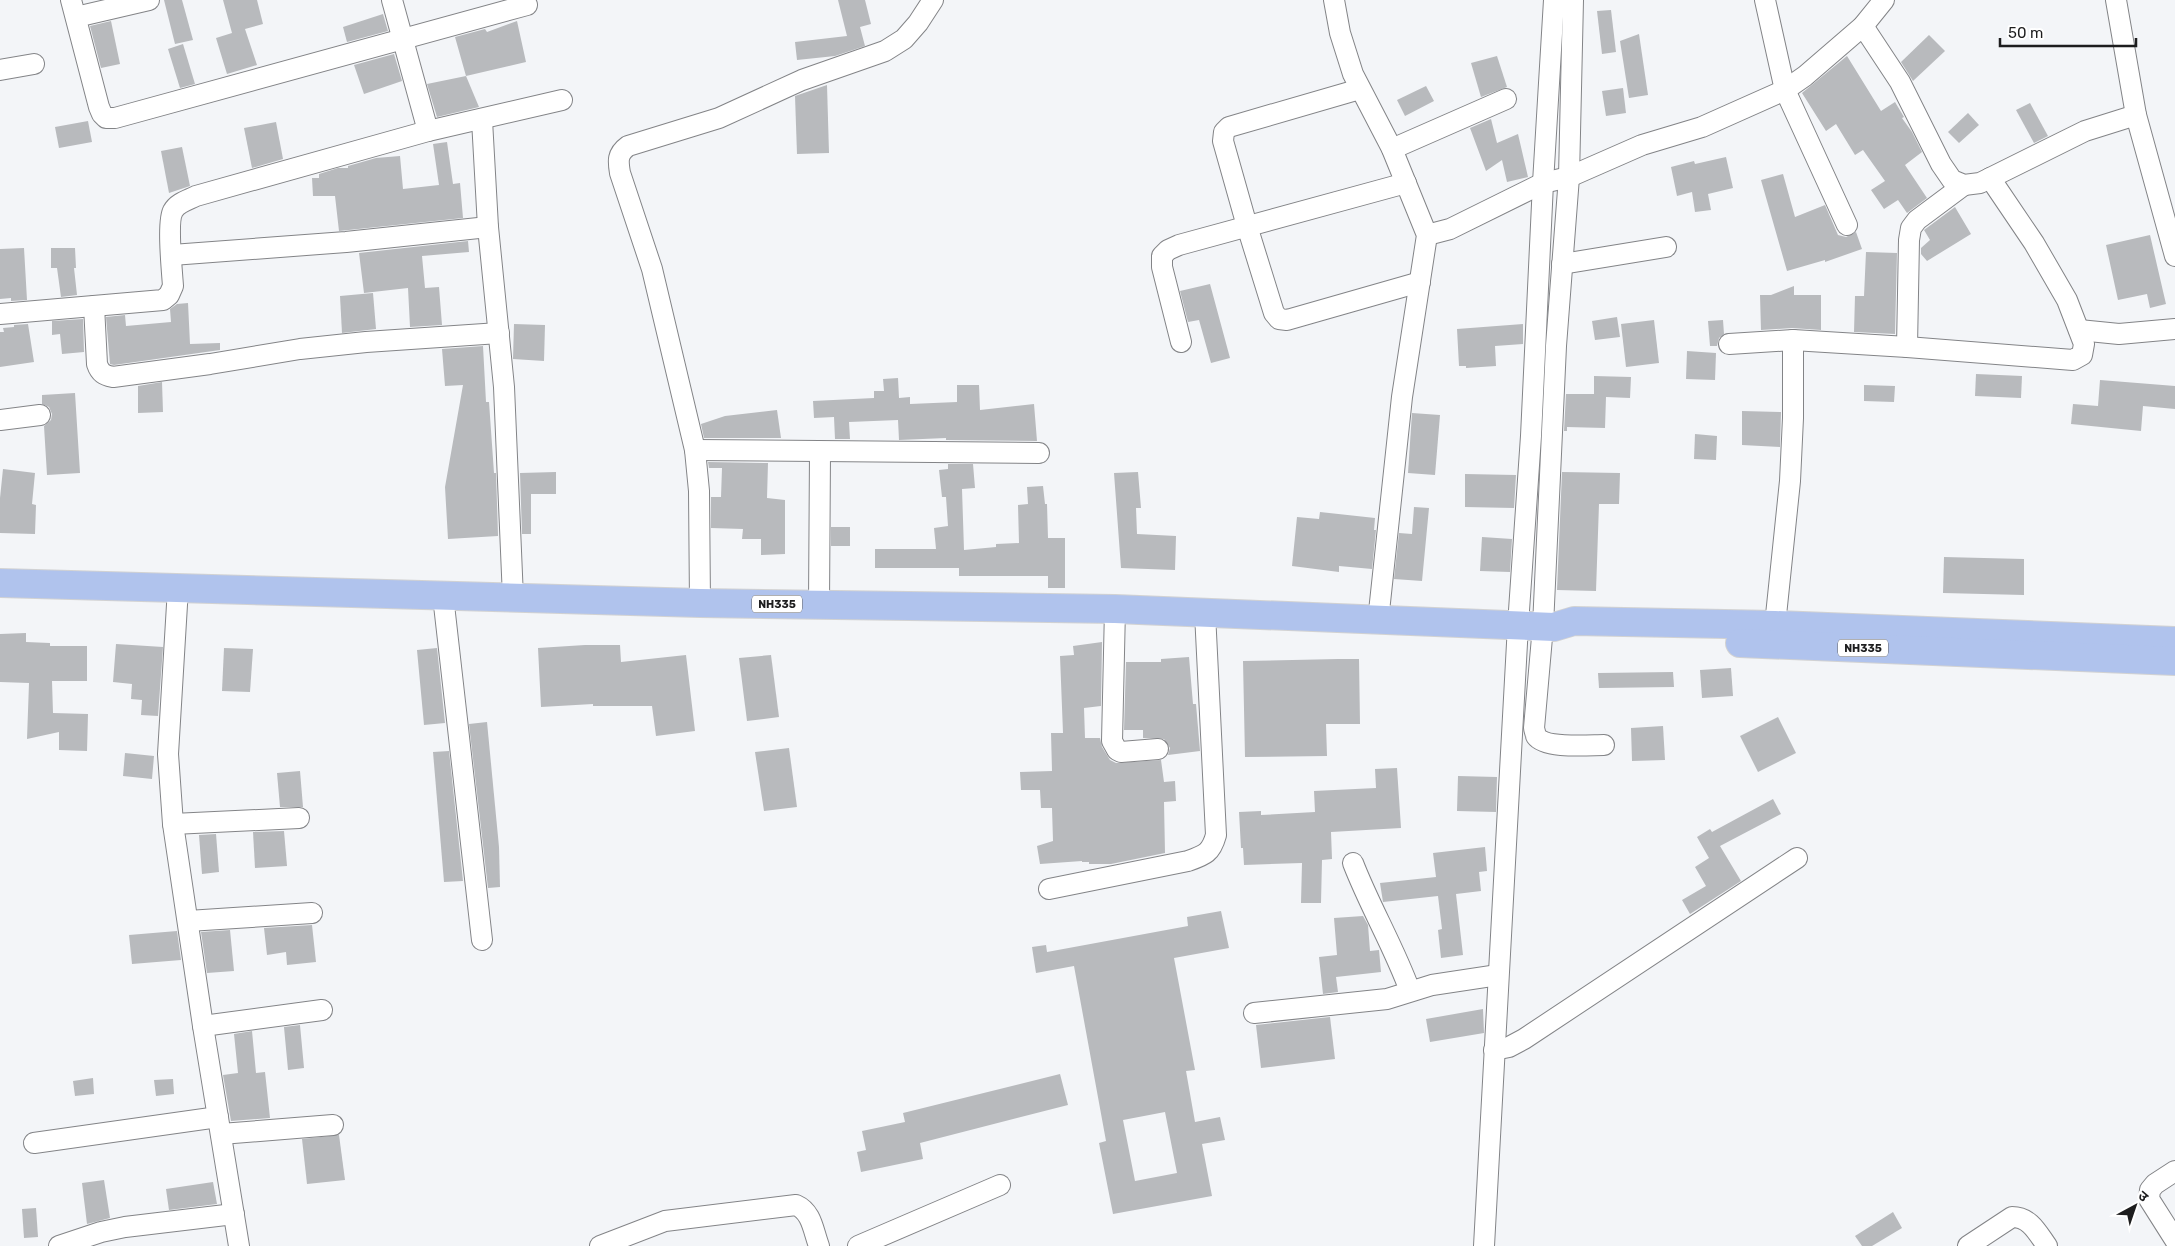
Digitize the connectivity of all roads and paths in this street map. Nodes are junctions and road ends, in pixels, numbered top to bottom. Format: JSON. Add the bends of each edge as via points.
{"nodes":[{"id":1,"x":149,"y":0,"type":"edge"},
{"id":2,"x":392,"y":0,"type":"edge"},
{"id":3,"x":933,"y":0,"type":"edge"},
{"id":4,"x":1334,"y":0,"type":"edge"},
{"id":5,"x":1554,"y":0,"type":"edge"},
{"id":6,"x":1573,"y":0,"type":"edge"},
{"id":7,"x":1766,"y":0,"type":"edge"},
{"id":8,"x":1884,"y":0,"type":"edge"},
{"id":9,"x":2116,"y":0,"type":"edge"},
{"id":10,"x":527,"y":5,"type":"dead end"},
{"id":11,"x":74,"y":9,"type":"edge"},
{"id":12,"x":1863,"y":26,"type":"junction"},
{"id":13,"x":404,"y":39,"type":"junction"},
{"id":14,"x":34,"y":64,"type":"dead end"},
{"id":15,"x":0,"y":70,"type":"edge"},
{"id":16,"x":1360,"y":89,"type":"junction"},
{"id":17,"x":1784,"y":90,"type":"junction"},
{"id":18,"x":1506,"y":99,"type":"dead end"},
{"id":19,"x":562,"y":100,"type":"dead end"},
{"id":20,"x":2136,"y":115,"type":"junction"},
{"id":21,"x":482,"y":120,"type":"junction"},
{"id":22,"x":428,"y":132,"type":"junction"},
{"id":23,"x":1392,"y":149,"type":"junction"},
{"id":24,"x":1990,"y":178,"type":"junction"},
{"id":25,"x":1556,"y":180,"type":"junction"},
{"id":26,"x":1406,"y":183,"type":"junction"},
{"id":27,"x":1964,"y":186,"type":"junction"},
{"id":28,"x":1847,"y":225,"type":"dead end"},
{"id":29,"x":1247,"y":226,"type":"junction"},
{"id":30,"x":488,"y":227,"type":"junction"},
{"id":31,"x":1427,"y":236,"type":"junction"},
{"id":32,"x":2174,"y":246,"type":"edge"},
{"id":33,"x":1666,"y":247,"type":"dead end"},
{"id":34,"x":172,"y":255,"type":"junction"},
{"id":35,"x":1562,"y":264,"type":"junction"},
{"id":36,"x":1420,"y":282,"type":"junction"},
{"id":37,"x":94,"y":306,"type":"junction"},
{"id":38,"x":0,"y":314,"type":"edge"},
{"id":39,"x":2175,"y":329,"type":"edge"},
{"id":40,"x":2079,"y":330,"type":"junction"},
{"id":41,"x":498,"y":333,"type":"junction"},
{"id":42,"x":1793,"y":340,"type":"junction"},
{"id":43,"x":1181,"y":342,"type":"dead end"},
{"id":44,"x":1729,"y":344,"type":"dead end"},
{"id":45,"x":1907,"y":347,"type":"junction"},
{"id":46,"x":40,"y":415,"type":"dead end"},
{"id":47,"x":0,"y":420,"type":"edge"},
{"id":48,"x":695,"y":450,"type":"junction"},
{"id":49,"x":820,"y":452,"type":"junction"},
{"id":50,"x":1039,"y":453,"type":"dead end"},
{"id":51,"x":0,"y":583,"type":"edge"},
{"id":52,"x":178,"y":588,"type":"junction"},
{"id":53,"x":443,"y":596,"type":"junction"},
{"id":54,"x":513,"y":598,"type":"junction"},
{"id":55,"x":700,"y":603,"type":"junction"},
{"id":56,"x":820,"y":604,"type":"junction"},
{"id":57,"x":1115,"y":609,"type":"junction"},
{"id":58,"x":1205,"y":612,"type":"junction"},
{"id":59,"x":1378,"y":621,"type":"junction"},
{"id":60,"x":1776,"y":625,"type":"junction"},
{"id":61,"x":1538,"y":626,"type":"junction"},
{"id":62,"x":2175,"y":641,"type":"edge"},
{"id":63,"x":2175,"y":661,"type":"edge"},
{"id":64,"x":1604,"y":745,"type":"dead end"},
{"id":65,"x":1158,"y":749,"type":"dead end"},
{"id":66,"x":299,"y":818,"type":"dead end"},
{"id":67,"x":173,"y":824,"type":"junction"},
{"id":68,"x":1797,"y":858,"type":"dead end"},
{"id":69,"x":1353,"y":863,"type":"dead end"},
{"id":70,"x":1048,"y":889,"type":"dead end"},
{"id":71,"x":312,"y":913,"type":"dead end"},
{"id":72,"x":188,"y":921,"type":"junction"},
{"id":73,"x":482,"y":940,"type":"dead end"},
{"id":74,"x":1498,"y":975,"type":"junction"},
{"id":75,"x":1410,"y":991,"type":"junction"},
{"id":76,"x":322,"y":1010,"type":"dead end"},
{"id":77,"x":1254,"y":1013,"type":"dead end"},
{"id":78,"x":202,"y":1026,"type":"junction"},
{"id":79,"x":1494,"y":1050,"type":"junction"},
{"id":80,"x":333,"y":1124,"type":"dead end"},
{"id":81,"x":219,"y":1125,"type":"junction"},
{"id":82,"x":34,"y":1143,"type":"dead end"},
{"id":83,"x":2175,"y":1171,"type":"edge"},
{"id":84,"x":1000,"y":1185,"type":"dead end"},
{"id":85,"x":234,"y":1214,"type":"junction"},
{"id":86,"x":2175,"y":1240,"type":"edge"},
{"id":87,"x":58,"y":1246,"type":"edge"},
{"id":88,"x":239,"y":1246,"type":"edge"},
{"id":89,"x":600,"y":1246,"type":"edge"},
{"id":90,"x":819,"y":1246,"type":"edge"},
{"id":91,"x":858,"y":1246,"type":"edge"},
{"id":92,"x":1484,"y":1246,"type":"edge"},
{"id":93,"x":1968,"y":1246,"type":"edge"},
{"id":94,"x":2047,"y":1246,"type":"edge"}],
"edges":[{"from":1,"to":11,"type":"street"},
{"from":2,"to":13,"type":"street"},
{"from":3,"to":48,"type":"street","via":[[904,40],[885,51],[802,80],[719,118],[621,151],[618,158],[620,173],[652,269]]},
{"from":4,"to":16,"type":"street","via":[[1340,33]]},
{"from":5,"to":25,"type":"street"},
{"from":6,"to":25,"type":"street"},
{"from":7,"to":17,"type":"street"},
{"from":8,"to":12,"type":"street"},
{"from":9,"to":20,"type":"street"},
{"from":10,"to":13,"type":"street"},
{"from":11,"to":13,"type":"street","via":[[99,107],[106,118]]},
{"from":12,"to":17,"type":"street"},
{"from":12,"to":27,"type":"street","via":[[1900,82],[1941,164],[1952,180]]},
{"from":13,"to":22,"type":"street"},
{"from":14,"to":15,"type":"street"},
{"from":16,"to":23,"type":"street"},
{"from":16,"to":29,"type":"street","via":[[1229,127],[1224,132],[1223,141]]},
{"from":17,"to":25,"type":"street","via":[[1702,126],[1642,145]]},
{"from":17,"to":28,"type":"street"},
{"from":18,"to":23,"type":"street"},
{"from":19,"to":21,"type":"street"},
{"from":20,"to":24,"type":"street","via":[[2085,131]]},
{"from":20,"to":32,"type":"street"},
{"from":21,"to":22,"type":"street"},
{"from":21,"to":30,"type":"street"},
{"from":22,"to":34,"type":"street","via":[[196,196],[172,211]]},
{"from":23,"to":26,"type":"street"},
{"from":24,"to":27,"type":"street"},
{"from":24,"to":40,"type":"street","via":[[2067,300]]},
{"from":25,"to":31,"type":"street","via":[[1450,229]]},
{"from":25,"to":35,"type":"street"},
{"from":25,"to":61,"type":"street","via":[[1532,436]]},
{"from":26,"to":29,"type":"street"},
{"from":26,"to":31,"type":"street"},
{"from":27,"to":45,"type":"street","via":[[1917,220],[1911,228]]},
{"from":29,"to":36,"type":"street","via":[[1274,313],[1279,319],[1287,320]]},
{"from":29,"to":43,"type":"street","via":[[1178,245],[1162,256]]},
{"from":30,"to":34,"type":"street"},
{"from":30,"to":41,"type":"street"},
{"from":31,"to":36,"type":"street"},
{"from":33,"to":35,"type":"street"},
{"from":34,"to":37,"type":"street","via":[[172,286],[163,300]]},
{"from":35,"to":61,"type":"street"},
{"from":36,"to":59,"type":"street","via":[[1402,397]]},
{"from":37,"to":38,"type":"street"},
{"from":37,"to":41,"type":"street","via":[[97,364],[100,371],[113,377],[300,349]]},
{"from":39,"to":40,"type":"street","via":[[2119,334]]},
{"from":40,"to":45,"type":"street","via":[[2084,344],[2082,355],[2073,360]]},
{"from":41,"to":54,"type":"street","via":[[504,387]]},
{"from":42,"to":44,"type":"street"},
{"from":42,"to":45,"type":"street"},
{"from":42,"to":60,"type":"street","via":[[1790,481]]},
{"from":46,"to":47,"type":"street"},
{"from":48,"to":49,"type":"street"},
{"from":48,"to":55,"type":"street"},
{"from":49,"to":50,"type":"street"},
{"from":49,"to":56,"type":"street"},
{"from":51,"to":52,"type":"highway","number":"NH335"},
{"from":52,"to":53,"type":"highway","number":"NH335"},
{"from":52,"to":67,"type":"street","via":[[168,754]]},
{"from":53,"to":54,"type":"highway","number":"NH335"},
{"from":53,"to":73,"type":"street"},
{"from":54,"to":55,"type":"highway","number":"NH335"},
{"from":55,"to":56,"type":"highway","number":"NH335"},
{"from":56,"to":57,"type":"highway","number":"NH335"},
{"from":57,"to":58,"type":"highway","number":"NH335"},
{"from":57,"to":65,"type":"street","via":[[1112,741],[1121,752]]},
{"from":58,"to":59,"type":"highway","number":"NH335"},
{"from":58,"to":70,"type":"street","via":[[1216,835],[1212,847],[1203,856],[1188,861]]},
{"from":59,"to":61,"type":"highway","number":"NH335"},
{"from":60,"to":61,"type":"highway","number":"NH335","via":[[1574,621]]},
{"from":60,"to":62,"type":"highway","number":"NH335"},
{"from":61,"to":63,"type":"highway","number":"NH335","via":[[1573,637]]},
{"from":61,"to":64,"type":"street","via":[[1536,736],[1554,744]]},
{"from":61,"to":74,"type":"street"},
{"from":66,"to":67,"type":"street"},
{"from":67,"to":72,"type":"street"},
{"from":68,"to":79,"type":"street","via":[[1524,1039]]},
{"from":69,"to":75,"type":"street"},
{"from":71,"to":72,"type":"street"},
{"from":72,"to":78,"type":"street"},
{"from":74,"to":75,"type":"street"},
{"from":74,"to":79,"type":"street"},
{"from":75,"to":77,"type":"street","via":[[1387,999]]},
{"from":76,"to":78,"type":"street"},
{"from":78,"to":81,"type":"street"},
{"from":79,"to":92,"type":"street"},
{"from":80,"to":81,"type":"street"},
{"from":81,"to":82,"type":"street"},
{"from":81,"to":85,"type":"street"},
{"from":83,"to":86,"type":"street","via":[[2155,1184],[2149,1199]]},
{"from":84,"to":91,"type":"street"},
{"from":85,"to":87,"type":"street","via":[[125,1227]]},
{"from":85,"to":88,"type":"street"},
{"from":89,"to":90,"type":"street","via":[[665,1221],[796,1205],[805,1209],[809,1216]]},
{"from":93,"to":94,"type":"street","via":[[2012,1217],[2030,1222]]}]}
